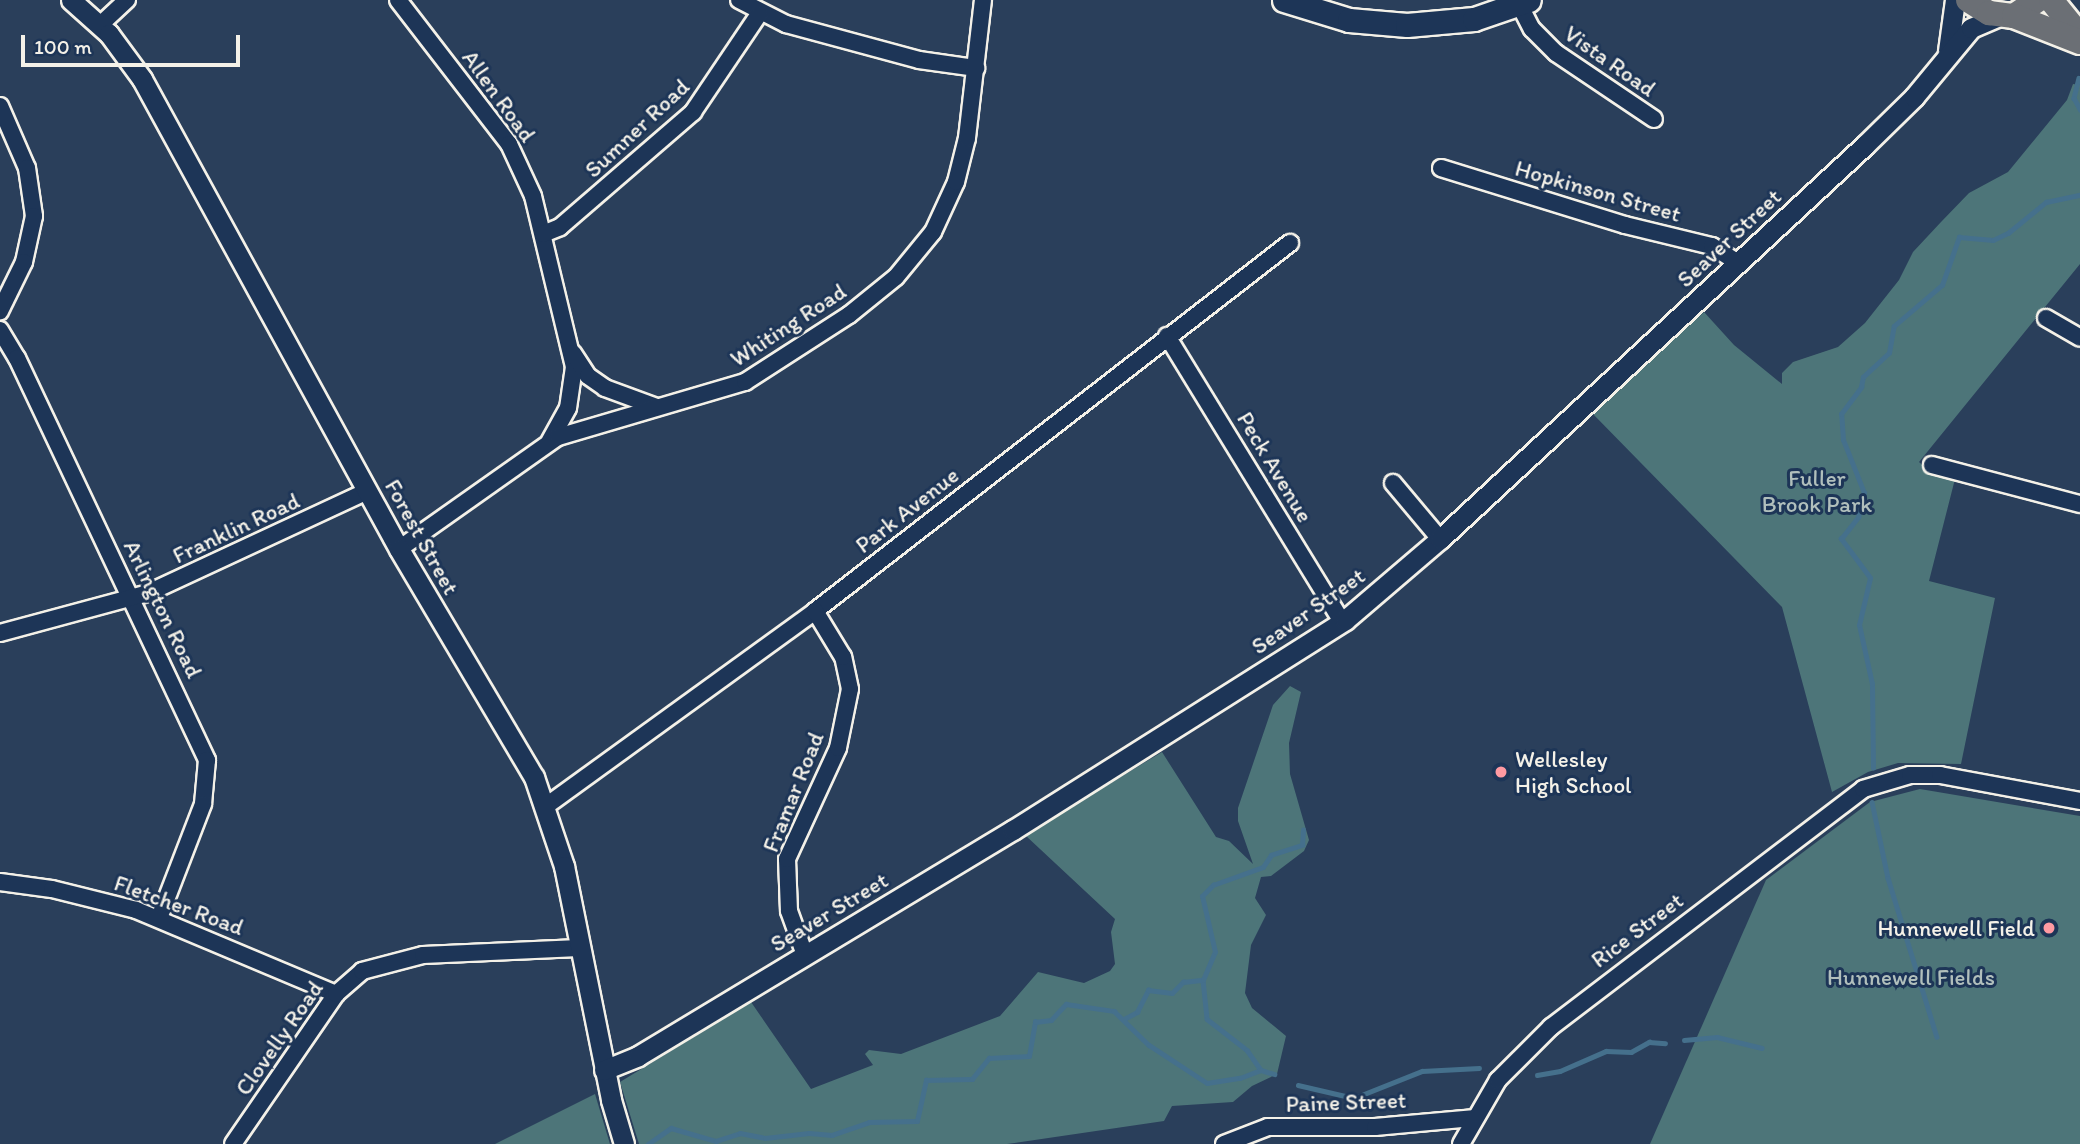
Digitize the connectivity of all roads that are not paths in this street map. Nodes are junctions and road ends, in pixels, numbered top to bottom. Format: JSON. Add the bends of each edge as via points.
{"nodes":[{"id":1,"x":71,"y":0,"type":"edge"},
{"id":2,"x":128,"y":0,"type":"edge"},
{"id":3,"x":398,"y":0,"type":"edge"},
{"id":4,"x":739,"y":0,"type":"edge"},
{"id":5,"x":983,"y":0,"type":"edge"},
{"id":6,"x":1284,"y":0,"type":"edge"},
{"id":7,"x":1955,"y":0,"type":"edge"},
{"id":8,"x":1968,"y":0,"type":"edge"},
{"id":9,"x":2038,"y":0,"type":"edge"},
{"id":10,"x":2052,"y":0,"type":"edge"},
{"id":11,"x":1524,"y":2,"type":"edge"},
{"id":12,"x":759,"y":14,"type":"junction"},
{"id":13,"x":2008,"y":16,"type":"junction"},
{"id":14,"x":100,"y":25,"type":"junction"},
{"id":15,"x":2080,"y":39,"type":"edge"},
{"id":16,"x":1941,"y":64,"type":"junction"},
{"id":17,"x":976,"y":68,"type":"junction"},
{"id":18,"x":0,"y":106,"type":"edge"},
{"id":19,"x":1654,"y":120,"type":"dead end"},
{"id":20,"x":1441,"y":168,"type":"dead end"},
{"id":21,"x":544,"y":234,"type":"junction"},
{"id":22,"x":1290,"y":243,"type":"dead end"},
{"id":23,"x":1738,"y":263,"type":"junction"},
{"id":24,"x":0,"y":311,"type":"edge"},
{"id":25,"x":2046,"y":318,"type":"dead end"},
{"id":26,"x":0,"y":330,"type":"edge"},
{"id":27,"x":1167,"y":336,"type":"junction"},
{"id":28,"x":2080,"y":338,"type":"edge"},
{"id":29,"x":573,"y":353,"type":"junction"},
{"id":30,"x":663,"y":408,"type":"junction"},
{"id":31,"x":548,"y":443,"type":"junction"},
{"id":32,"x":1932,"y":465,"type":"dead end"},
{"id":33,"x":1392,"y":483,"type":"dead end"},
{"id":34,"x":368,"y":491,"type":"junction"},
{"id":35,"x":2080,"y":504,"type":"edge"},
{"id":36,"x":1440,"y":539,"type":"junction"},
{"id":37,"x":400,"y":549,"type":"junction"},
{"id":38,"x":132,"y":598,"type":"junction"},
{"id":39,"x":815,"y":611,"type":"junction"},
{"id":40,"x":1342,"y":622,"type":"junction"},
{"id":41,"x":0,"y":633,"type":"edge"},
{"id":42,"x":2080,"y":801,"type":"edge"},
{"id":43,"x":546,"y":806,"type":"junction"},
{"id":44,"x":0,"y":882,"type":"edge"},
{"id":45,"x":159,"y":918,"type":"junction"},
{"id":46,"x":579,"y":948,"type":"junction"},
{"id":47,"x":805,"y":955,"type":"junction"},
{"id":48,"x":336,"y":993,"type":"junction"},
{"id":49,"x":604,"y":1070,"type":"junction"},
{"id":50,"x":1473,"y":1118,"type":"junction"},
{"id":51,"x":233,"y":1144,"type":"edge"},
{"id":52,"x":624,"y":1144,"type":"edge"},
{"id":53,"x":1224,"y":1144,"type":"edge"},
{"id":54,"x":1461,"y":1144,"type":"edge"}],
"edges":[{"from":1,"to":14,"type":"street","name":"Forest Street"},
{"from":2,"to":14,"type":"street"},
{"from":3,"to":21,"type":"street","name":"Allen Road","via":[[509,144],[529,183]]},
{"from":4,"to":12,"type":"street"},
{"from":5,"to":17,"type":"street","name":"Whiting Road"},
{"from":6,"to":11,"type":"main road","via":[[1349,20],[1407,25],[1474,19]]},
{"from":7,"to":16,"type":"street","name":"Seaver Street","via":[[1952,35]]},
{"from":8,"to":13,"type":"main road"},
{"from":9,"to":13,"type":"main road"},
{"from":10,"to":15,"type":"main road"},
{"from":11,"to":19,"type":"street","name":"Vista Road","via":[[1532,29],[1556,53]]},
{"from":12,"to":17,"type":"street","via":[[919,60]]},
{"from":12,"to":21,"type":"street","name":"Sumner Road","via":[[693,113],[560,227]]},
{"from":13,"to":15,"type":"main road"},
{"from":13,"to":16,"type":"street","name":"Seaver Street","via":[[1971,28]]},
{"from":14,"to":34,"type":"street","name":"Forest Street","via":[[142,79]]},
{"from":16,"to":23,"type":"street","name":"Seaver Street","via":[[1903,109]]},
{"from":17,"to":30,"type":"street","name":"Whiting Road","via":[[967,138],[952,195],[908,265],[849,315],[757,375]]},
{"from":18,"to":24,"type":"street","via":[[27,168],[34,216],[19,275]]},
{"from":20,"to":23,"type":"street","name":"Hopkinson Street","via":[[1625,225],[1712,246]]},
{"from":21,"to":29,"type":"street","name":"Allen Road"},
{"from":22,"to":27,"type":"street","name":"Park Avenue"},
{"from":23,"to":36,"type":"street","name":"Seaver Street"},
{"from":25,"to":28,"type":"street"},
{"from":26,"to":38,"type":"street","name":"Arlington Road"},
{"from":27,"to":39,"type":"street","name":"Park Avenue"},
{"from":27,"to":40,"type":"street","name":"Peck Avenue"},
{"from":29,"to":30,"type":"street","name":"Allen Road","via":[[582,369],[604,388]]},
{"from":29,"to":31,"type":"street","name":"Allen Road","via":[[570,398]]},
{"from":30,"to":31,"type":"street","name":"Whiting Road","via":[[577,429]]},
{"from":31,"to":37,"type":"street","name":"Whiting Road"},
{"from":32,"to":35,"type":"street"},
{"from":33,"to":36,"type":"street"},
{"from":34,"to":37,"type":"street","name":"Forest Street"},
{"from":34,"to":38,"type":"street","name":"Franklin Road"},
{"from":36,"to":40,"type":"street","name":"Seaver Street"},
{"from":37,"to":43,"type":"street","name":"Forest Street","via":[[520,752]]},
{"from":38,"to":41,"type":"street","name":"Franklin Road"},
{"from":38,"to":45,"type":"street","name":"Arlington Road","via":[[200,739],[208,770],[198,818]]},
{"from":39,"to":43,"type":"street","name":"Park Avenue"},
{"from":39,"to":47,"type":"street","name":"Framar Road","via":[[843,657],[850,690],[838,748],[787,859],[789,911]]},
{"from":40,"to":47,"type":"street","name":"Seaver Street"},
{"from":42,"to":50,"type":"street","name":"Rice Street","via":[[1940,775],[1910,775],[1872,785],[1830,811],[1579,1003],[1507,1070]]},
{"from":43,"to":46,"type":"street","name":"Forest Street","via":[[567,878]]},
{"from":44,"to":45,"type":"street","name":"Fletcher Road","via":[[72,893]]},
{"from":45,"to":48,"type":"street","name":"Fletcher Road"},
{"from":46,"to":48,"type":"street","name":"Clovelly Road","via":[[398,959],[362,971]]},
{"from":46,"to":49,"type":"street","name":"Forest Street"},
{"from":47,"to":49,"type":"street","name":"Seaver Street","via":[[638,1056]]},
{"from":48,"to":51,"type":"street","name":"Clovelly Road"},
{"from":49,"to":52,"type":"street","name":"Forest Street"},
{"from":50,"to":53,"type":"street","name":"Paine Street","via":[[1363,1128],[1268,1127]]},
{"from":50,"to":54,"type":"street","name":"Rice Street"}]}
